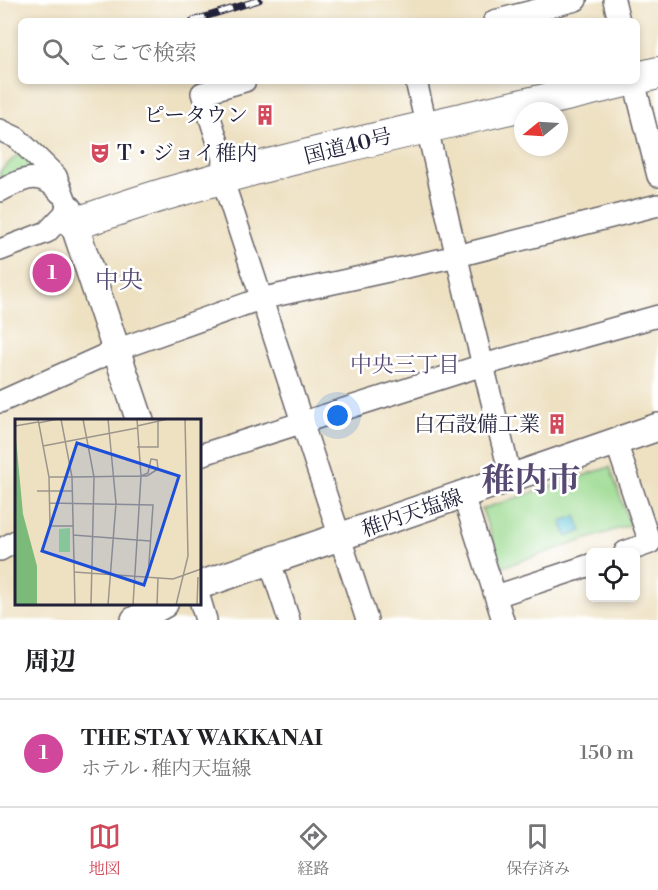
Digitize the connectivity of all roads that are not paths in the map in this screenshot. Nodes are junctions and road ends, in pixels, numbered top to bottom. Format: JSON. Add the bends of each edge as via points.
{"nodes":[{"id":1,"x":576,"y":0,"type":"edge"},
{"id":2,"x":614,"y":0,"type":"edge"},
{"id":3,"x":506,"y":18,"type":"edge"},
{"id":4,"x":618,"y":18,"type":"edge"},
{"id":5,"x":658,"y":54,"type":"edge"},
{"id":6,"x":640,"y":58,"type":"edge"},
{"id":7,"x":658,"y":73,"type":"edge"},
{"id":8,"x":640,"y":79,"type":"edge"},
{"id":9,"x":234,"y":84,"type":"edge"},
{"id":10,"x":417,"y":84,"type":"edge"},
{"id":11,"x":541,"y":84,"type":"edge"},
{"id":12,"x":609,"y":84,"type":"edge"},
{"id":13,"x":637,"y":84,"type":"edge"},
{"id":14,"x":426,"y":119,"type":"junction"},
{"id":15,"x":0,"y":130,"type":"edge"},
{"id":16,"x":223,"y":168,"type":"junction"},
{"id":17,"x":658,"y":176,"type":"edge"},
{"id":18,"x":0,"y":191,"type":"edge"},
{"id":19,"x":658,"y":205,"type":"edge"},
{"id":20,"x":64,"y":222,"type":"junction"},
{"id":21,"x":0,"y":250,"type":"edge"},
{"id":22,"x":458,"y":256,"type":"junction"},
{"id":23,"x":260,"y":299,"type":"junction"},
{"id":24,"x":658,"y":316,"type":"edge"},
{"id":25,"x":116,"y":350,"type":"junction"},
{"id":26,"x":483,"y":365,"type":"junction"},
{"id":27,"x":0,"y":402,"type":"edge"},
{"id":28,"x":140,"y":419,"type":"edge"},
{"id":29,"x":302,"y":423,"type":"junction"},
{"id":30,"x":658,"y":427,"type":"edge"},
{"id":31,"x":616,"y":442,"type":"junction"},
{"id":32,"x":201,"y":455,"type":"edge"},
{"id":33,"x":512,"y":478,"type":"junction"},
{"id":34,"x":463,"y":495,"type":"junction"},
{"id":35,"x":339,"y":538,"type":"junction"},
{"id":36,"x":15,"y":542,"type":"edge"},
{"id":37,"x":636,"y":548,"type":"edge"},
{"id":38,"x":0,"y":550,"type":"edge"},
{"id":39,"x":270,"y":562,"type":"junction"},
{"id":40,"x":586,"y":566,"type":"edge"},
{"id":41,"x":201,"y":585,"type":"edge"},
{"id":42,"x":496,"y":596,"type":"junction"},
{"id":43,"x":201,"y":603,"type":"edge"},
{"id":44,"x":161,"y":605,"type":"edge"},
{"id":45,"x":135,"y":620,"type":"edge"},
{"id":46,"x":206,"y":620,"type":"edge"},
{"id":47,"x":289,"y":620,"type":"edge"},
{"id":48,"x":367,"y":620,"type":"edge"},
{"id":49,"x":503,"y":620,"type":"edge"}],
"edges":[{"from":1,"to":3,"type":"street"},
{"from":2,"to":4,"type":"street"},
{"from":5,"to":6,"type":"highway"},
{"from":7,"to":8,"type":"highway"},
{"from":9,"to":16,"type":"street","via":[[202,93]]},
{"from":10,"to":14,"type":"street"},
{"from":11,"to":14,"type":"highway","name":"国道40号"},
{"from":12,"to":14,"type":"highway","name":"国道40号"},
{"from":13,"to":17,"type":"street"},
{"from":14,"to":16,"type":"highway","name":"国道40号"},
{"from":14,"to":22,"type":"street"},
{"from":15,"to":20,"type":"street","via":[[17,138],[56,176]]},
{"from":16,"to":20,"type":"highway","name":"国道40号","via":[[182,189]]},
{"from":16,"to":23,"type":"street"},
{"from":18,"to":20,"type":"street","via":[[23,179],[41,178],[53,184]]},
{"from":19,"to":22,"type":"street"},
{"from":20,"to":21,"type":"street"},
{"from":20,"to":25,"type":"main road"},
{"from":22,"to":23,"type":"street"},
{"from":22,"to":26,"type":"street"},
{"from":23,"to":25,"type":"street"},
{"from":23,"to":29,"type":"street"},
{"from":24,"to":26,"type":"street"},
{"from":25,"to":27,"type":"street"},
{"from":25,"to":28,"type":"main road"},
{"from":26,"to":29,"type":"street"},
{"from":26,"to":33,"type":"street"},
{"from":29,"to":32,"type":"street"},
{"from":29,"to":35,"type":"street"},
{"from":30,"to":31,"type":"main road","name":"稚内天塩線"},
{"from":31,"to":33,"type":"main road","name":"稚内天塩線"},
{"from":31,"to":37,"type":"street","via":[[650,543]]},
{"from":33,"to":34,"type":"main road","name":"稚内天塩線"},
{"from":34,"to":35,"type":"main road","name":"稚内天塩線"},
{"from":34,"to":42,"type":"street"},
{"from":35,"to":39,"type":"main road","name":"稚内天塩線"},
{"from":35,"to":48,"type":"street"},
{"from":36,"to":38,"type":"street"},
{"from":39,"to":41,"type":"main road","name":"稚内天塩線"},
{"from":39,"to":47,"type":"street"},
{"from":40,"to":42,"type":"street"},
{"from":42,"to":49,"type":"street"},
{"from":43,"to":46,"type":"street"},
{"from":44,"to":45,"type":"main road"}]}
